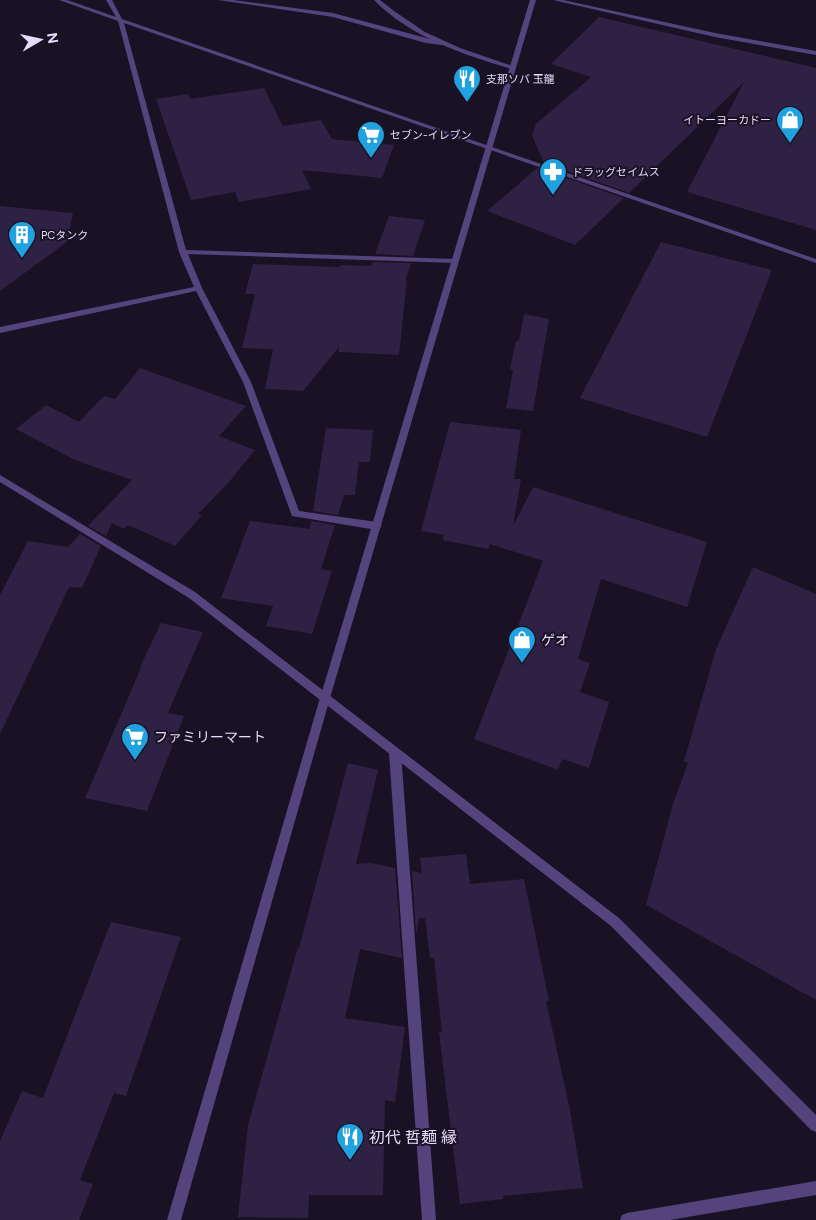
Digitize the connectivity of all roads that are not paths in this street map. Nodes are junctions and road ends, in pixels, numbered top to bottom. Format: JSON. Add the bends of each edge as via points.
{"nodes":[{"id":1,"x":62,"y":0,"type":"edge"},
{"id":2,"x":108,"y":0,"type":"edge"},
{"id":3,"x":221,"y":0,"type":"edge"},
{"id":4,"x":377,"y":0,"type":"edge"},
{"id":5,"x":533,"y":0,"type":"edge"},
{"id":6,"x":556,"y":0,"type":"edge"},
{"id":7,"x":120,"y":20,"type":"junction"},
{"id":8,"x":442,"y":44,"type":"junction"},
{"id":9,"x":816,"y":53,"type":"edge"},
{"id":10,"x":512,"y":67,"type":"junction"},
{"id":11,"x":489,"y":148,"type":"junction"},
{"id":12,"x":183,"y":252,"type":"junction"},
{"id":13,"x":455,"y":261,"type":"junction"},
{"id":14,"x":816,"y":261,"type":"edge"},
{"id":15,"x":198,"y":288,"type":"junction"},
{"id":16,"x":0,"y":330,"type":"edge"},
{"id":17,"x":0,"y":478,"type":"edge"},
{"id":18,"x":376,"y":526,"type":"junction"},
{"id":19,"x":325,"y":698,"type":"junction"},
{"id":20,"x":395,"y":753,"type":"junction"},
{"id":21,"x":816,"y":1125,"type":"edge"},
{"id":22,"x":816,"y":1188,"type":"edge"},
{"id":23,"x":174,"y":1220,"type":"edge"},
{"id":24,"x":429,"y":1220,"type":"edge"},
{"id":25,"x":627,"y":1220,"type":"edge"}],
"edges":[{"from":1,"to":7,"type":"street"},
{"from":2,"to":7,"type":"street"},
{"from":3,"to":8,"type":"street","via":[[333,14]]},
{"from":4,"to":8,"type":"street"},
{"from":5,"to":10,"type":"street"},
{"from":6,"to":9,"type":"street","via":[[715,35]]},
{"from":7,"to":11,"type":"street"},
{"from":7,"to":12,"type":"street"},
{"from":8,"to":10,"type":"street"},
{"from":10,"to":11,"type":"street"},
{"from":11,"to":13,"type":"street"},
{"from":11,"to":14,"type":"street"},
{"from":12,"to":13,"type":"street"},
{"from":12,"to":15,"type":"street"},
{"from":13,"to":18,"type":"street"},
{"from":15,"to":16,"type":"street"},
{"from":15,"to":18,"type":"street","via":[[247,382],[296,514]]},
{"from":17,"to":19,"type":"street","via":[[192,594]]},
{"from":18,"to":19,"type":"street"},
{"from":19,"to":20,"type":"street"},
{"from":19,"to":23,"type":"street"},
{"from":20,"to":21,"type":"street","via":[[615,922]]},
{"from":20,"to":24,"type":"street"},
{"from":22,"to":25,"type":"street"}]}
